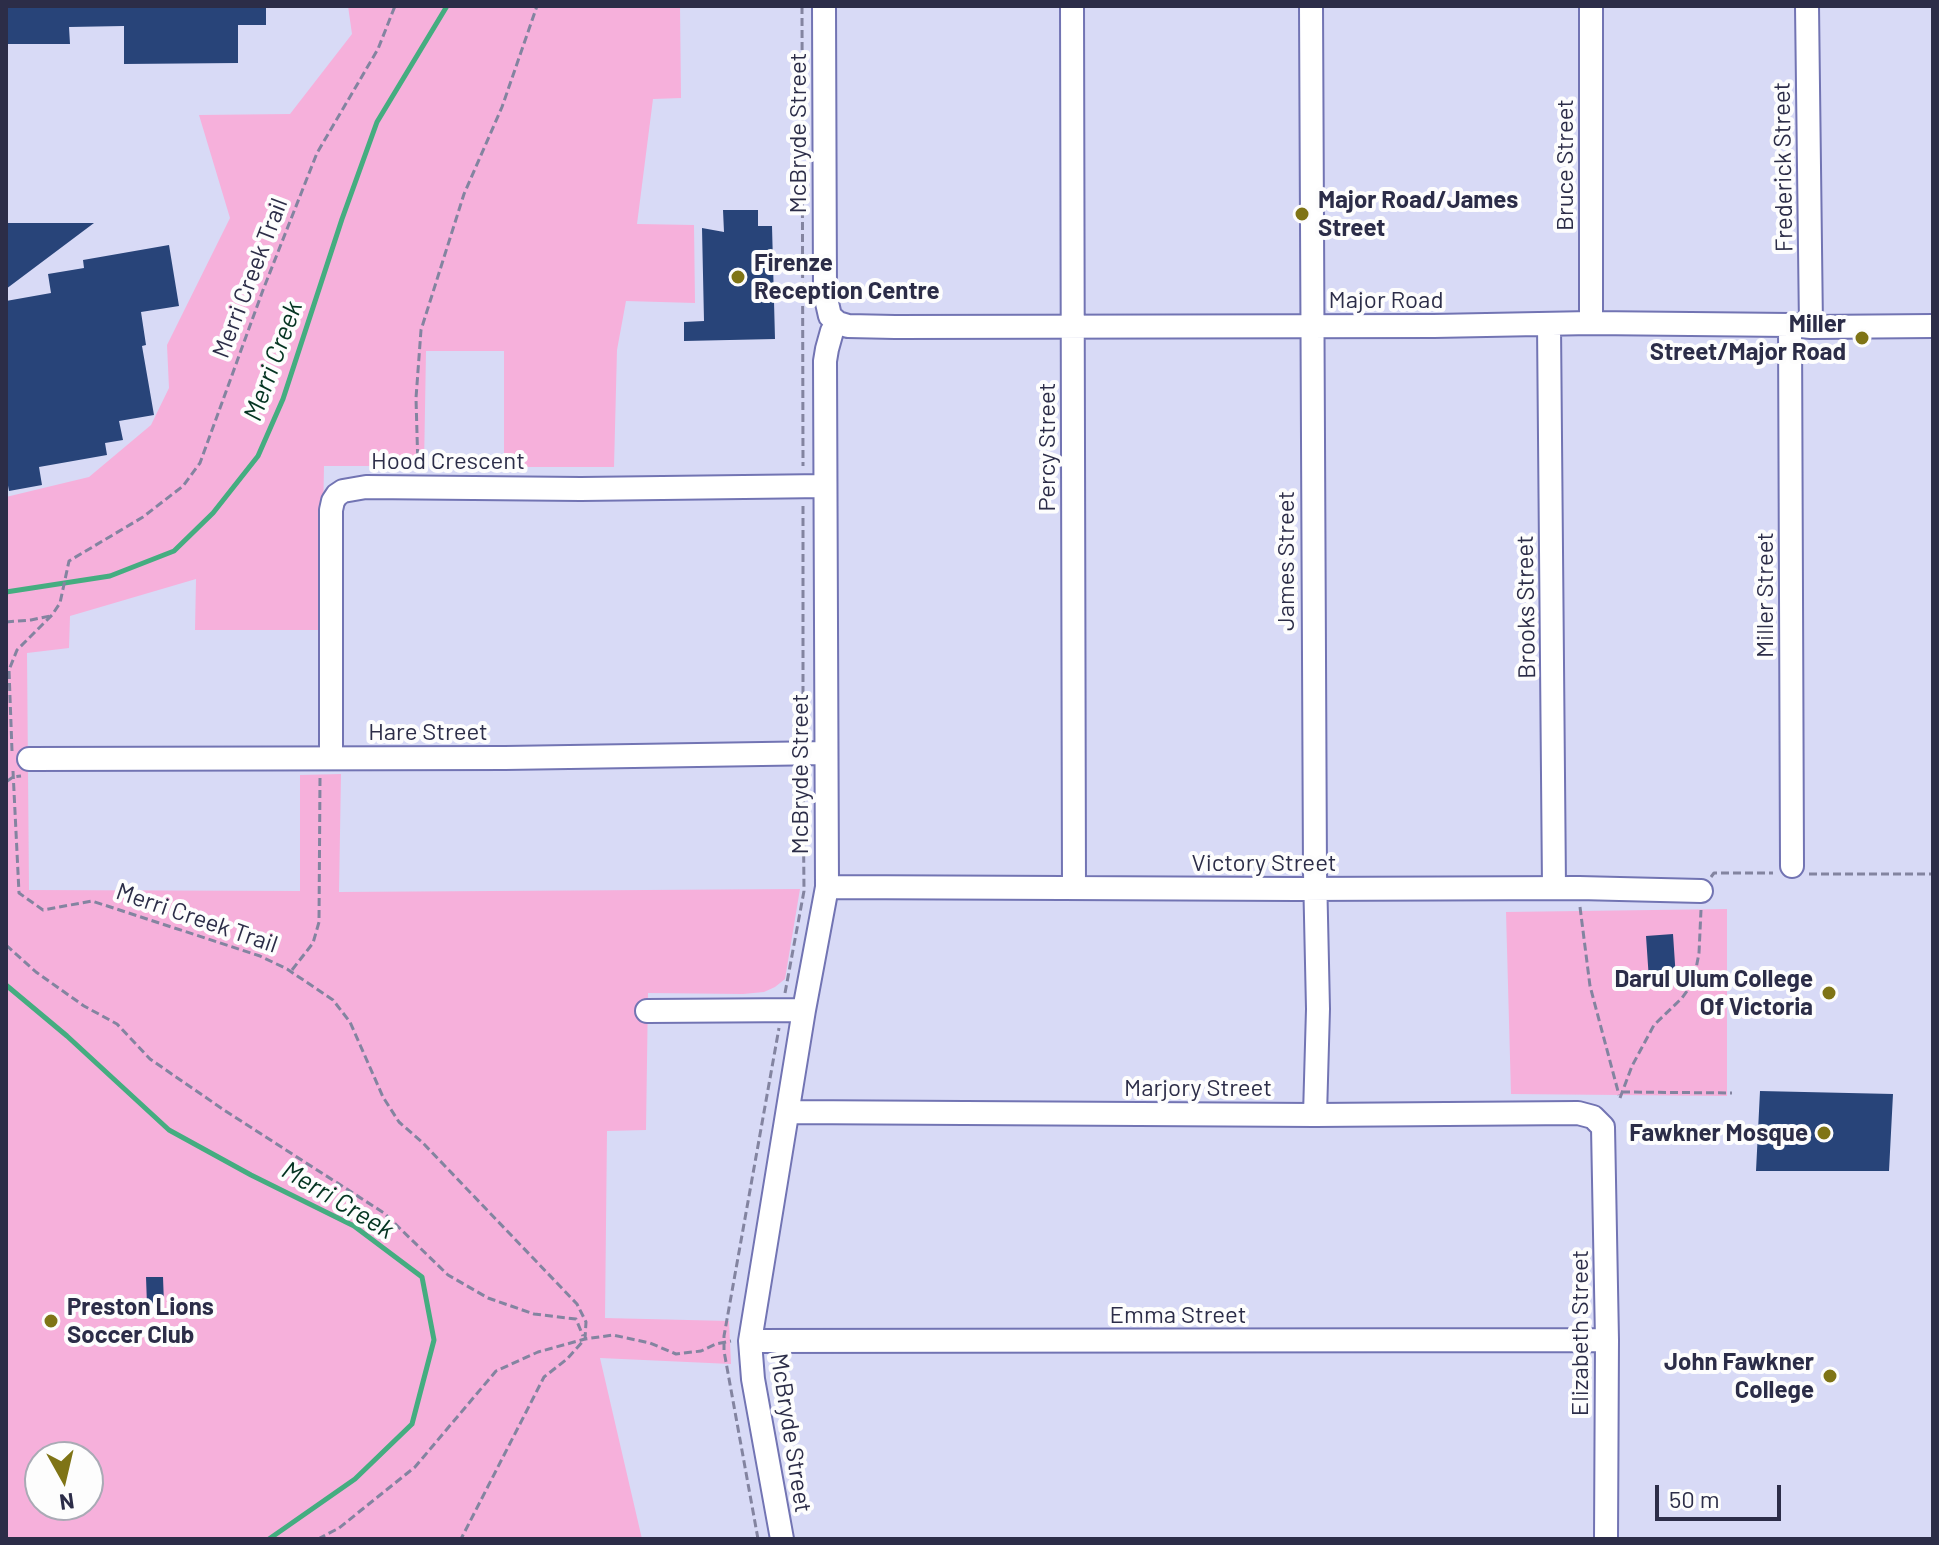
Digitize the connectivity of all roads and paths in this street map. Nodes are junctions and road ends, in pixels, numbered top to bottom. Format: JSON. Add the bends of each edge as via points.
{"nodes":[{"id":1,"x":395,"y":6,"type":"edge"},
{"id":2,"x":537,"y":6,"type":"edge"},
{"id":3,"x":802,"y":6,"type":"edge"},
{"id":4,"x":824,"y":6,"type":"edge"},
{"id":5,"x":1072,"y":6,"type":"edge"},
{"id":6,"x":1311,"y":6,"type":"edge"},
{"id":7,"x":1591,"y":6,"type":"edge"},
{"id":8,"x":1807,"y":6,"type":"edge"},
{"id":9,"x":838,"y":323,"type":"junction"},
{"id":10,"x":1591,"y":323,"type":"junction"},
{"id":11,"x":1549,"y":325,"type":"junction"},
{"id":12,"x":1311,"y":326,"type":"junction"},
{"id":13,"x":1800,"y":326,"type":"junction"},
{"id":14,"x":1933,"y":326,"type":"edge"},
{"id":15,"x":1072,"y":327,"type":"junction"},
{"id":16,"x":814,"y":486,"type":"junction"},
{"id":17,"x":419,"y":487,"type":"junction"},
{"id":18,"x":52,"y":615,"type":"junction"},
{"id":19,"x":6,"y":622,"type":"edge"},
{"id":20,"x":803,"y":753,"type":"junction"},
{"id":21,"x":826,"y":753,"type":"junction"},
{"id":22,"x":326,"y":758,"type":"junction"},
{"id":23,"x":29,"y":759,"type":"dead end"},
{"id":24,"x":13,"y":777,"type":"junction"},
{"id":25,"x":6,"y":782,"type":"edge"},
{"id":26,"x":1789,"y":871,"type":"junction"},
{"id":27,"x":1933,"y":874,"type":"edge"},
{"id":28,"x":827,"y":887,"type":"junction"},
{"id":29,"x":1074,"y":887,"type":"junction"},
{"id":30,"x":1554,"y":888,"type":"junction"},
{"id":31,"x":1579,"y":888,"type":"junction"},
{"id":32,"x":1315,"y":889,"type":"junction"},
{"id":33,"x":1701,"y":891,"type":"junction"},
{"id":34,"x":6,"y":945,"type":"edge"},
{"id":35,"x":291,"y":972,"type":"junction"},
{"id":36,"x":793,"y":1010,"type":"junction"},
{"id":37,"x":647,"y":1011,"type":"dead end"},
{"id":38,"x":1622,"y":1092,"type":"junction"},
{"id":39,"x":1732,"y":1093,"type":"dead end"},
{"id":40,"x":789,"y":1112,"type":"junction"},
{"id":41,"x":1315,"y":1115,"type":"junction"},
{"id":42,"x":1603,"y":1127,"type":"joint"},
{"id":43,"x":585,"y":1339,"type":"junction"},
{"id":44,"x":1607,"y":1340,"type":"junction"},
{"id":45,"x":750,"y":1341,"type":"junction"},
{"id":46,"x":724,"y":1343,"type":"junction"},
{"id":47,"x":318,"y":1539,"type":"edge"},
{"id":48,"x":461,"y":1539,"type":"edge"},
{"id":49,"x":758,"y":1539,"type":"edge"},
{"id":50,"x":782,"y":1539,"type":"edge"},
{"id":51,"x":1606,"y":1539,"type":"edge"}],
"edges":[{"from":1,"to":18,"type":"path","name":"Merri Creek Trail","via":[[378,49],[317,153],[200,463],[183,486],[143,517],[69,561],[60,603]]},
{"from":2,"to":17,"type":"path","via":[[464,194],[421,330],[416,398]]},
{"from":3,"to":16,"type":"path"},
{"from":4,"to":9,"type":"street","name":"McBryde Street","via":[[825,294],[830,316]]},
{"from":5,"to":15,"type":"street","name":"Percy Street"},
{"from":6,"to":12,"type":"street","name":"James Street"},
{"from":7,"to":10,"type":"street","name":"Bruce Street"},
{"from":8,"to":13,"type":"street","name":"Frederick Street"},
{"from":9,"to":15,"type":"street","name":"Major Road"},
{"from":9,"to":16,"type":"street","name":"McBryde Street","via":[[825,361]]},
{"from":10,"to":11,"type":"street","name":"Major Road"},
{"from":10,"to":13,"type":"street","name":"Major Road"},
{"from":11,"to":12,"type":"street","name":"Major Road"},
{"from":11,"to":30,"type":"street","name":"Brooks Street"},
{"from":12,"to":15,"type":"street","name":"Major Road"},
{"from":12,"to":32,"type":"street","name":"James Street"},
{"from":13,"to":14,"type":"street","name":"Major Road"},
{"from":13,"to":26,"type":"street","name":"Miller Street"},
{"from":15,"to":29,"type":"street","name":"Percy Street"},
{"from":16,"to":17,"type":"street","name":"Hood Crescent"},
{"from":16,"to":20,"type":"path"},
{"from":16,"to":21,"type":"street","name":"McBryde Street"},
{"from":17,"to":22,"type":"street","name":"Hood Crescent","via":[[351,488],[333,501]]},
{"from":18,"to":19,"type":"path"},
{"from":18,"to":24,"type":"path","name":"Merri Creek Trail","via":[[17,650],[9,670]]},
{"from":20,"to":21,"type":"street","name":"Hare Street"},
{"from":20,"to":22,"type":"street","name":"Hare Street"},
{"from":20,"to":36,"type":"path","via":[[804,891]]},
{"from":21,"to":28,"type":"street","name":"McBryde Street"},
{"from":22,"to":23,"type":"street","name":"Hare Street"},
{"from":22,"to":35,"type":"path","via":[[319,922],[313,943]]},
{"from":24,"to":25,"type":"path"},
{"from":24,"to":35,"type":"path","name":"Merri Creek Trail","via":[[19,893],[30,902],[43,910],[92,901],[260,956]]},
{"from":26,"to":27,"type":"path"},
{"from":26,"to":33,"type":"path","via":[[1714,873]]},
{"from":28,"to":29,"type":"street","name":"Victory Street"},
{"from":28,"to":36,"type":"street","name":"McBryde Street"},
{"from":29,"to":32,"type":"street","name":"Victory Street"},
{"from":30,"to":31,"type":"street","name":"Victory Street"},
{"from":30,"to":32,"type":"street","name":"Victory Street"},
{"from":31,"to":33,"type":"street","name":"Victory Street"},
{"from":31,"to":38,"type":"path","via":[[1590,986],[1620,1098]]},
{"from":32,"to":41,"type":"street","name":"James Street"},
{"from":33,"to":38,"type":"path","via":[[1699,953],[1690,987],[1654,1025]]},
{"from":34,"to":43,"type":"path","via":[[36,972],[117,1024],[150,1059],[384,1213],[448,1275],[488,1298],[534,1314],[576,1319]]},
{"from":35,"to":43,"type":"path","name":"Merri Creek Trail","via":[[333,1000],[350,1022],[399,1122],[577,1304],[586,1322]]},
{"from":36,"to":37,"type":"street"},
{"from":36,"to":40,"type":"street","name":"McBryde Street"},
{"from":36,"to":46,"type":"path"},
{"from":38,"to":39,"type":"path"},
{"from":40,"to":41,"type":"street","name":"Marjory Street"},
{"from":40,"to":45,"type":"street","name":"McBryde Street"},
{"from":41,"to":42,"type":"street","name":"Marjory Street","via":[[1578,1113]]},
{"from":42,"to":44,"type":"street","name":"Elizabeth Street"},
{"from":43,"to":46,"type":"path","via":[[613,1335],[676,1354]]},
{"from":43,"to":47,"type":"path","via":[[496,1371],[415,1467]]},
{"from":43,"to":48,"type":"path","via":[[544,1377]]},
{"from":44,"to":45,"type":"street","name":"Emma Street"},
{"from":44,"to":51,"type":"street","name":"Elizabeth Street"},
{"from":45,"to":46,"type":"path"},
{"from":45,"to":50,"type":"street","name":"McBryde Street"},
{"from":46,"to":49,"type":"path"}]}
